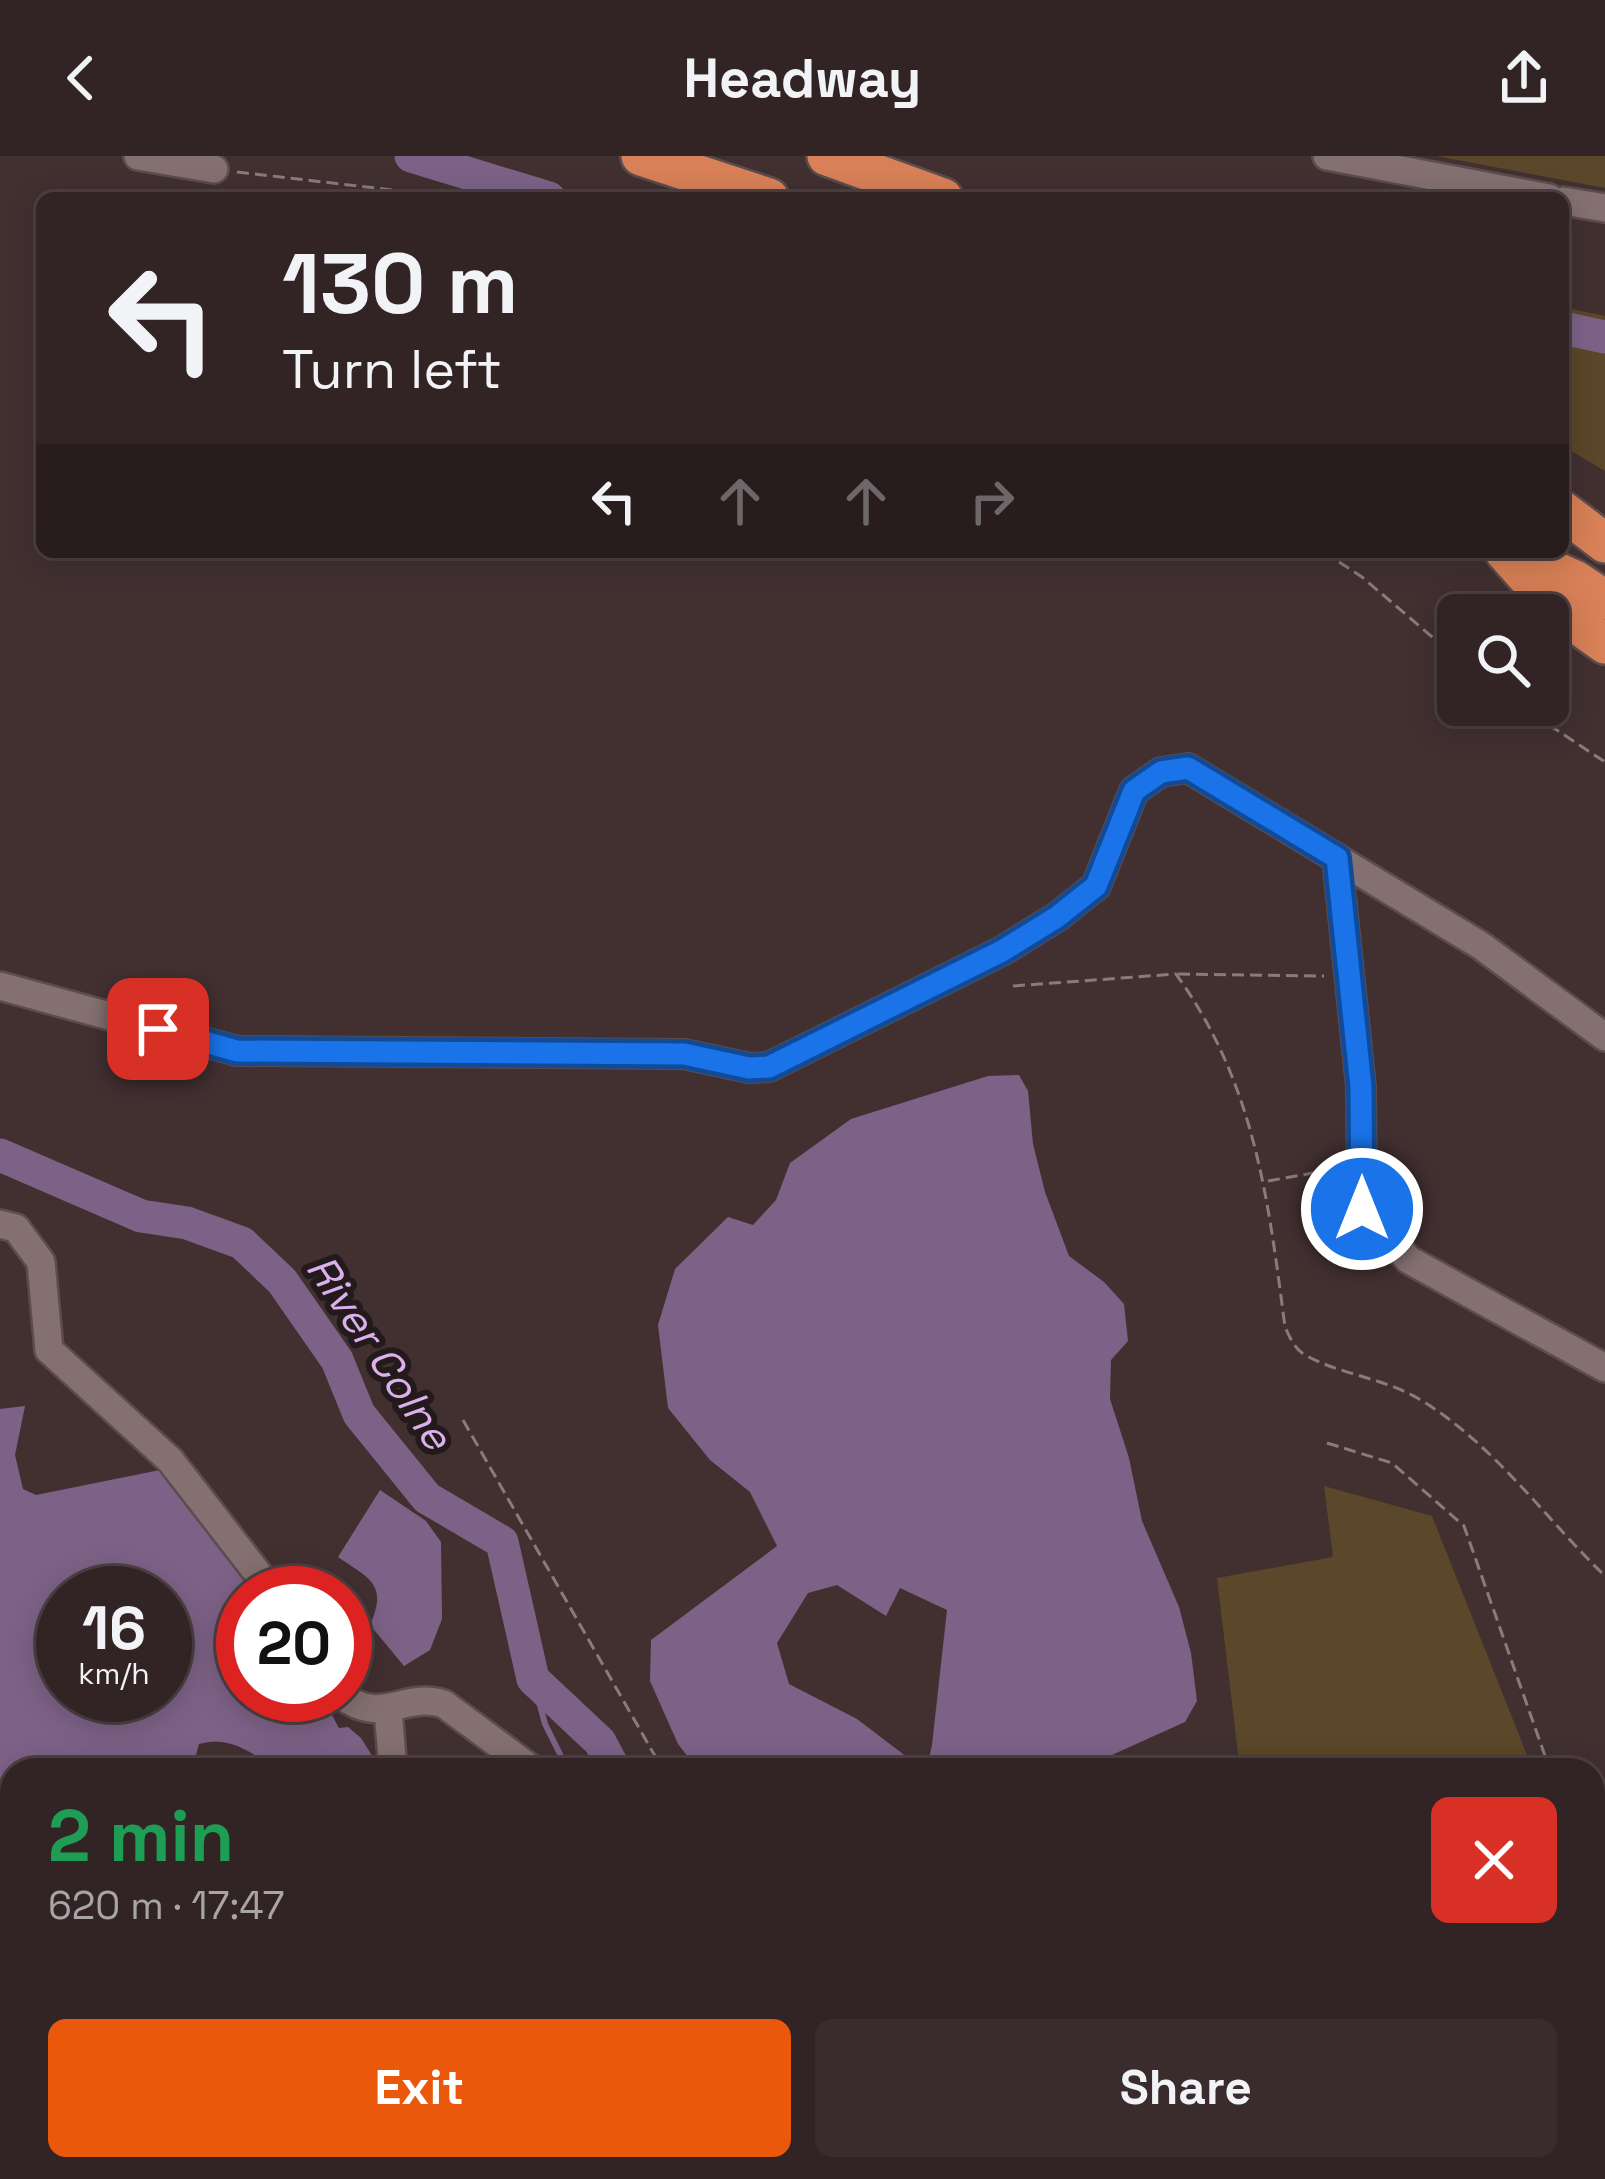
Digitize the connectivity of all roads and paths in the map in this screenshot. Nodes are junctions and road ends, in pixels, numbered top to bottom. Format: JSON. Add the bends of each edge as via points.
{"nodes":[{"id":1,"x":138,"y":156,"type":"edge"},
{"id":2,"x":640,"y":156,"type":"edge"},
{"id":3,"x":827,"y":156,"type":"edge"},
{"id":4,"x":1327,"y":156,"type":"edge"},
{"id":5,"x":214,"y":170,"type":"joint"},
{"id":6,"x":409,"y":192,"type":"edge"},
{"id":7,"x":751,"y":192,"type":"edge"},
{"id":8,"x":926,"y":192,"type":"edge"},
{"id":9,"x":1517,"y":192,"type":"edge"},
{"id":10,"x":1569,"y":202,"type":"edge"},
{"id":11,"x":1605,"y":208,"type":"edge"},
{"id":12,"x":1569,"y":499,"type":"edge"},
{"id":13,"x":1605,"y":508,"type":"edge"},
{"id":14,"x":1569,"y":516,"type":"edge"},
{"id":15,"x":1605,"y":543,"type":"edge"},
{"id":16,"x":1333,"y":558,"type":"edge"},
{"id":17,"x":1513,"y":558,"type":"edge"},
{"id":18,"x":1522,"y":558,"type":"edge"},
{"id":19,"x":1605,"y":600,"type":"edge"},
{"id":20,"x":1437,"y":641,"type":"edge"},
{"id":21,"x":1605,"y":644,"type":"edge"},
{"id":22,"x":1551,"y":726,"type":"edge"},
{"id":23,"x":1605,"y":762,"type":"edge"},
{"id":24,"x":1337,"y":858,"type":"junction"},
{"id":25,"x":1176,"y":974,"type":"junction"},
{"id":26,"x":1349,"y":976,"type":"junction"},
{"id":27,"x":0,"y":986,"type":"edge"},
{"id":28,"x":1013,"y":986,"type":"dead end"},
{"id":29,"x":1605,"y":1037,"type":"edge"},
{"id":30,"x":1362,"y":1164,"type":"junction"},
{"id":31,"x":1266,"y":1182,"type":"junction"},
{"id":32,"x":0,"y":1224,"type":"edge"},
{"id":33,"x":1605,"y":1335,"type":"edge"},
{"id":34,"x":1596,"y":1364,"type":"edge"},
{"id":35,"x":463,"y":1420,"type":"dead end"},
{"id":36,"x":1327,"y":1442,"type":"dead end"},
{"id":37,"x":252,"y":1566,"type":"edge"},
{"id":38,"x":1605,"y":1576,"type":"edge"},
{"id":39,"x":372,"y":1710,"type":"edge"},
{"id":40,"x":388,"y":1710,"type":"junction"},
{"id":41,"x":392,"y":1758,"type":"edge"},
{"id":42,"x":516,"y":1758,"type":"edge"},
{"id":43,"x":656,"y":1758,"type":"edge"},
{"id":44,"x":1546,"y":1758,"type":"edge"}],
"edges":[{"from":1,"to":5,"type":"lane"},
{"from":2,"to":7,"type":"highway"},
{"from":3,"to":8,"type":"highway"},
{"from":4,"to":9,"type":"lane"},
{"from":5,"to":6,"type":"path"},
{"from":10,"to":11,"type":"lane"},
{"from":12,"to":13,"type":"highway"},
{"from":14,"to":15,"type":"highway"},
{"from":16,"to":20,"type":"path"},
{"from":17,"to":21,"type":"highway","via":[[1556,609]]},
{"from":18,"to":19,"type":"highway"},
{"from":22,"to":23,"type":"path"},
{"from":24,"to":26,"type":"lane"},
{"from":24,"to":27,"type":"lane","via":[[1188,768],[1161,772],[1134,791],[1096,886],[1057,917],[769,1067],[684,1054],[237,1051]]},
{"from":24,"to":29,"type":"lane","via":[[1480,945]]},
{"from":25,"to":26,"type":"path"},
{"from":25,"to":28,"type":"path"},
{"from":25,"to":31,"type":"path","via":[[1203,1012],[1241,1099]]},
{"from":26,"to":30,"type":"lane"},
{"from":30,"to":31,"type":"path"},
{"from":30,"to":34,"type":"lane","via":[[1362,1209],[1409,1260]]},
{"from":31,"to":38,"type":"path","via":[[1294,1346],[1418,1398],[1472,1438]]},
{"from":32,"to":37,"type":"lane","via":[[16,1228],[41,1262],[49,1350],[170,1460]]},
{"from":33,"to":34,"type":"lane"},
{"from":35,"to":43,"type":"path"},
{"from":36,"to":44,"type":"path","via":[[1392,1463],[1464,1526]]},
{"from":39,"to":40,"type":"lane"},
{"from":40,"to":41,"type":"lane"},
{"from":40,"to":42,"type":"lane","via":[[426,1699],[444,1704]]}]}
